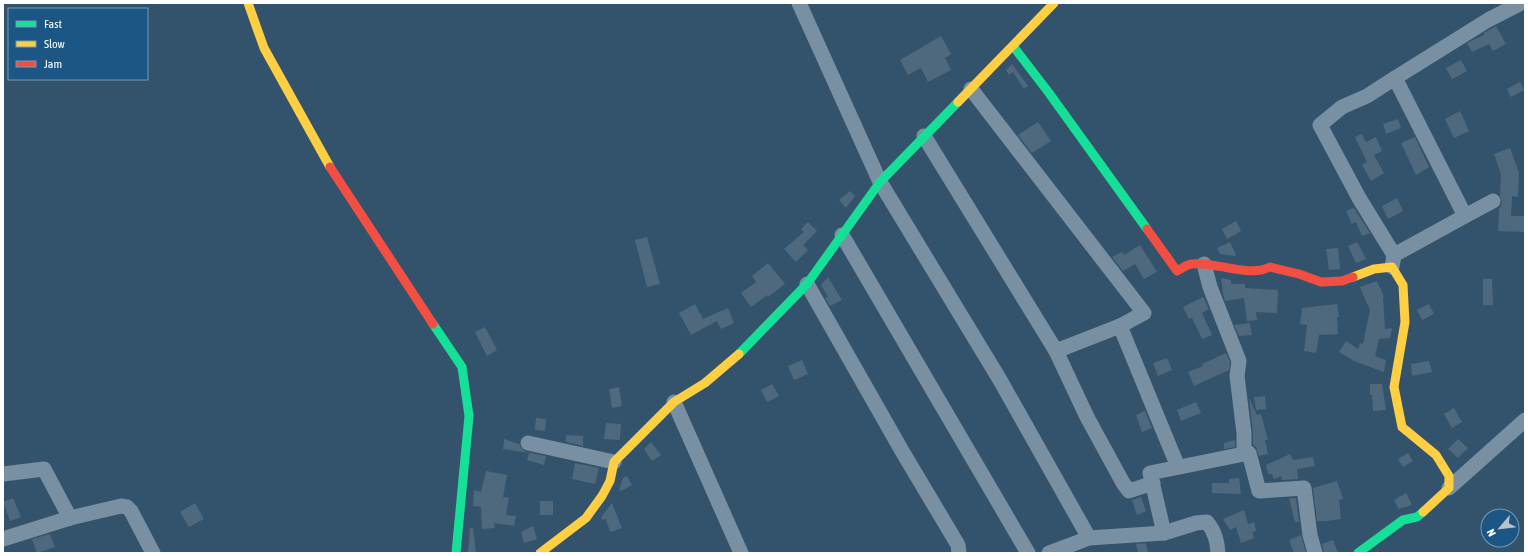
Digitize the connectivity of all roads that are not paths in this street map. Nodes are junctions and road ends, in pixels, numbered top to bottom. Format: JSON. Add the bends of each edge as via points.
{"nodes":[{"id":1,"x":248,"y":3,"type":"edge"},
{"id":2,"x":799,"y":3,"type":"edge"},
{"id":3,"x":1054,"y":3,"type":"edge"},
{"id":4,"x":1521,"y":3,"type":"edge"},
{"id":5,"x":1013,"y":46,"type":"junction"},
{"id":6,"x":1395,"y":78,"type":"junction"},
{"id":7,"x":971,"y":89,"type":"junction"},
{"id":8,"x":924,"y":136,"type":"junction"},
{"id":9,"x":880,"y":182,"type":"junction"},
{"id":10,"x":1493,"y":201,"type":"dead end"},
{"id":11,"x":1465,"y":216,"type":"junction"},
{"id":12,"x":842,"y":235,"type":"junction"},
{"id":13,"x":1393,"y":261,"type":"junction"},
{"id":14,"x":1204,"y":264,"type":"junction"},
{"id":15,"x":807,"y":284,"type":"junction"},
{"id":16,"x":1120,"y":326,"type":"junction"},
{"id":17,"x":1056,"y":351,"type":"junction"},
{"id":18,"x":674,"y":402,"type":"junction"},
{"id":19,"x":1525,"y":420,"type":"edge"},
{"id":20,"x":528,"y":443,"type":"dead end"},
{"id":21,"x":1244,"y":454,"type":"junction"},
{"id":22,"x":614,"y":462,"type":"junction"},
{"id":23,"x":1178,"y":468,"type":"junction"},
{"id":24,"x":3,"y":474,"type":"edge"},
{"id":25,"x":1153,"y":483,"type":"junction"},
{"id":26,"x":1449,"y":488,"type":"junction"},
{"id":27,"x":70,"y":518,"type":"junction"},
{"id":28,"x":1164,"y":533,"type":"junction"},
{"id":29,"x":1089,"y":538,"type":"junction"},
{"id":30,"x":3,"y":539,"type":"edge"},
{"id":31,"x":153,"y":553,"type":"edge"},
{"id":32,"x":456,"y":553,"type":"edge"},
{"id":33,"x":540,"y":553,"type":"edge"},
{"id":34,"x":741,"y":553,"type":"edge"},
{"id":35,"x":959,"y":553,"type":"edge"},
{"id":36,"x":1028,"y":553,"type":"edge"},
{"id":37,"x":1049,"y":553,"type":"edge"},
{"id":38,"x":1218,"y":553,"type":"edge"},
{"id":39,"x":1315,"y":553,"type":"edge"},
{"id":40,"x":1358,"y":553,"type":"edge"}],
"edges":[{"from":1,"to":32,"type":"street","via":[[264,48],[336,177],[462,367],[469,416]]},
{"from":2,"to":9,"type":"street"},
{"from":3,"to":5,"type":"street"},
{"from":4,"to":6,"type":"street","via":[[1488,20]]},
{"from":5,"to":7,"type":"street"},
{"from":5,"to":14,"type":"street","via":[[1177,271],[1189,264]]},
{"from":6,"to":11,"type":"street"},
{"from":6,"to":13,"type":"street","via":[[1367,96],[1342,107],[1320,125]]},
{"from":7,"to":8,"type":"street"},
{"from":7,"to":16,"type":"street","via":[[1144,313]]},
{"from":8,"to":9,"type":"street"},
{"from":8,"to":17,"type":"street"},
{"from":9,"to":12,"type":"street"},
{"from":9,"to":29,"type":"street","via":[[1000,380]]},
{"from":10,"to":11,"type":"street"},
{"from":11,"to":13,"type":"street"},
{"from":12,"to":15,"type":"street"},
{"from":12,"to":36,"type":"street"},
{"from":13,"to":14,"type":"street","via":[[1342,281],[1321,282],[1270,267],[1254,271]]},
{"from":13,"to":26,"type":"street","via":[[1403,285],[1405,314],[1394,387],[1402,426],[1436,455],[1449,476]]},
{"from":14,"to":21,"type":"street","via":[[1238,361]]},
{"from":15,"to":18,"type":"street","via":[[732,361],[705,383]]},
{"from":15,"to":35,"type":"street","via":[[958,545]]},
{"from":16,"to":17,"type":"street"},
{"from":16,"to":23,"type":"street"},
{"from":17,"to":25,"type":"street","via":[[1122,483],[1129,491]]},
{"from":18,"to":22,"type":"street"},
{"from":18,"to":34,"type":"street"},
{"from":19,"to":26,"type":"street"},
{"from":20,"to":22,"type":"street"},
{"from":21,"to":23,"type":"street"},
{"from":21,"to":39,"type":"street","via":[[1249,453],[1259,491],[1304,488]]},
{"from":22,"to":33,"type":"street","via":[[610,481],[586,518]]},
{"from":23,"to":25,"type":"street","via":[[1150,473]]},
{"from":24,"to":27,"type":"street","via":[[44,469]]},
{"from":25,"to":28,"type":"street"},
{"from":26,"to":40,"type":"street","via":[[1417,517],[1403,520]]},
{"from":27,"to":30,"type":"street"},
{"from":27,"to":31,"type":"street","via":[[121,506],[127,507]]},
{"from":28,"to":29,"type":"street"},
{"from":28,"to":38,"type":"street","via":[[1207,522],[1213,529]]},
{"from":29,"to":37,"type":"street"}]}
